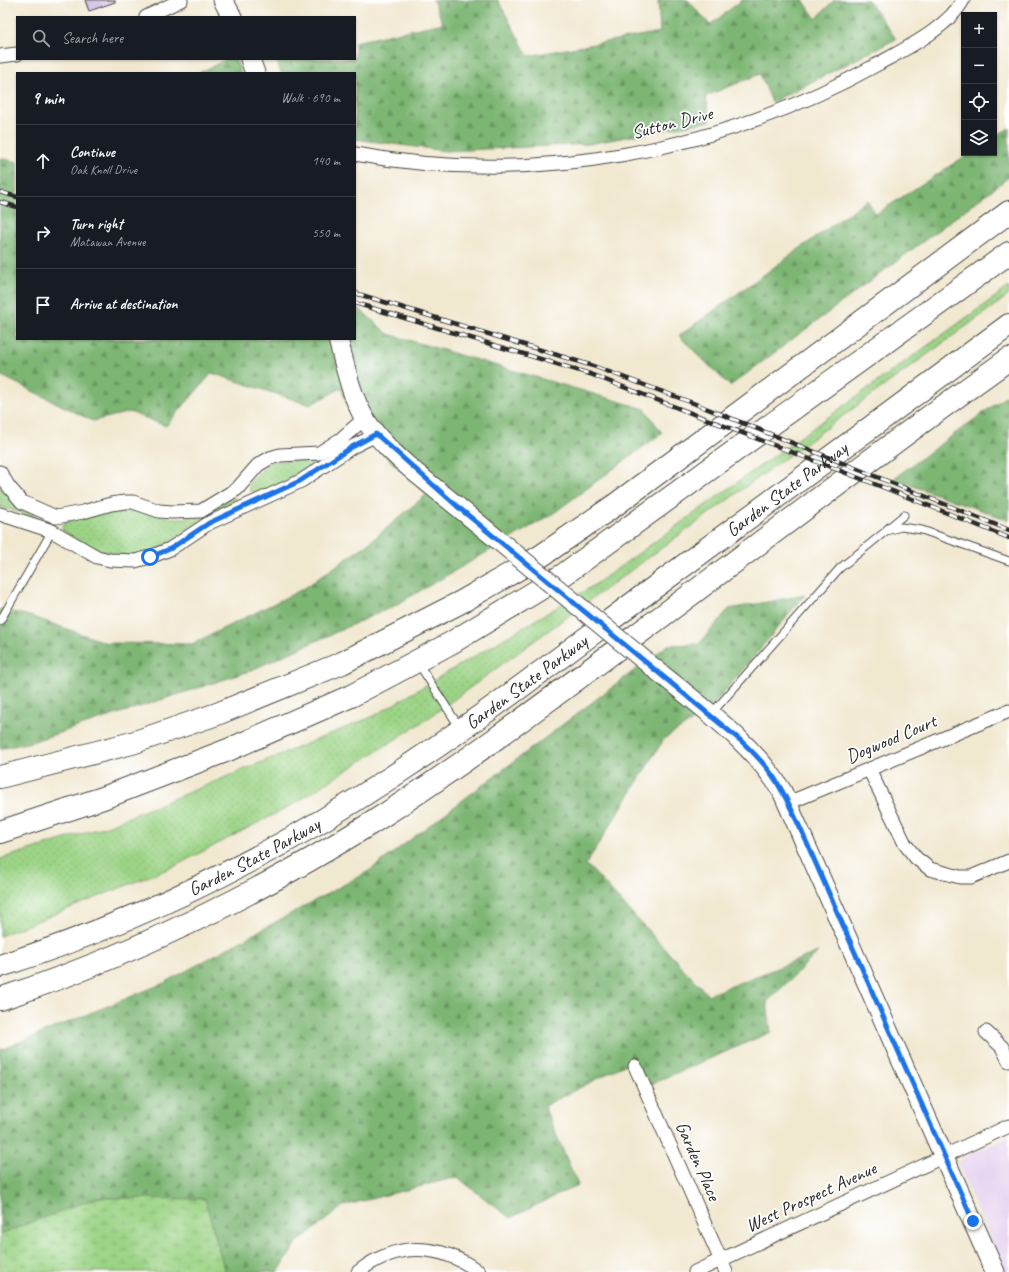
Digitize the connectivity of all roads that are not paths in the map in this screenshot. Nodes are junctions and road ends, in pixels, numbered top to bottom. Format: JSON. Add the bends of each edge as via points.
{"nodes":[{"id":1,"x":181,"y":0,"type":"edge"},
{"id":2,"x":223,"y":0,"type":"edge"},
{"id":3,"x":963,"y":0,"type":"edge"},
{"id":4,"x":148,"y":16,"type":"edge"},
{"id":5,"x":231,"y":16,"type":"edge"},
{"id":6,"x":16,"y":54,"type":"edge"},
{"id":7,"x":0,"y":56,"type":"edge"},
{"id":8,"x":250,"y":60,"type":"edge"},
{"id":9,"x":254,"y":72,"type":"edge"},
{"id":10,"x":356,"y":154,"type":"edge"},
{"id":11,"x":1009,"y":212,"type":"edge"},
{"id":12,"x":1009,"y":253,"type":"edge"},
{"id":13,"x":1009,"y":325,"type":"edge"},
{"id":14,"x":338,"y":340,"type":"edge"},
{"id":15,"x":1009,"y":359,"type":"edge"},
{"id":16,"x":365,"y":418,"type":"junction"},
{"id":17,"x":376,"y":434,"type":"junction"},
{"id":18,"x":319,"y":453,"type":"junction"},
{"id":19,"x":326,"y":466,"type":"junction"},
{"id":20,"x":0,"y":472,"type":"edge"},
{"id":21,"x":237,"y":489,"type":"junction"},
{"id":22,"x":248,"y":504,"type":"junction"},
{"id":23,"x":0,"y":514,"type":"edge"},
{"id":24,"x":904,"y":515,"type":"dead end"},
{"id":25,"x":56,"y":516,"type":"junction"},
{"id":26,"x":886,"y":530,"type":"junction"},
{"id":27,"x":52,"y":531,"type":"junction"},
{"id":28,"x":1009,"y":561,"type":"edge"},
{"id":29,"x":0,"y":621,"type":"edge"},
{"id":30,"x":417,"y":661,"type":"junction"},
{"id":31,"x":1009,"y":711,"type":"edge"},
{"id":32,"x":710,"y":714,"type":"junction"},
{"id":33,"x":461,"y":730,"type":"junction"},
{"id":34,"x":870,"y":769,"type":"junction"},
{"id":35,"x":0,"y":777,"type":"edge"},
{"id":36,"x":788,"y":803,"type":"junction"},
{"id":37,"x":0,"y":832,"type":"edge"},
{"id":38,"x":1009,"y":861,"type":"edge"},
{"id":39,"x":0,"y":966,"type":"edge"},
{"id":40,"x":0,"y":999,"type":"edge"},
{"id":41,"x":986,"y":1032,"type":"dead end"},
{"id":42,"x":1009,"y":1061,"type":"edge"},
{"id":43,"x":635,"y":1066,"type":"dead end"},
{"id":44,"x":1009,"y":1126,"type":"edge"},
{"id":45,"x":944,"y":1156,"type":"junction"},
{"id":46,"x":721,"y":1260,"type":"junction"},
{"id":47,"x":358,"y":1272,"type":"edge"},
{"id":48,"x":479,"y":1272,"type":"edge"},
{"id":49,"x":695,"y":1272,"type":"edge"},
{"id":50,"x":726,"y":1272,"type":"edge"},
{"id":51,"x":995,"y":1272,"type":"edge"}],
"edges":[{"from":1,"to":4,"type":"street"},
{"from":2,"to":5,"type":"street"},
{"from":3,"to":10,"type":"street","name":"Sutton Drive","via":[[942,24],[898,53],[847,81],[762,118],[698,138],[612,157],[524,165],[441,165]]},
{"from":6,"to":7,"type":"street"},
{"from":8,"to":9,"type":"street"},
{"from":11,"to":35,"type":"highway","via":[[615,505],[541,556],[469,597],[342,663],[239,706],[132,743]]},
{"from":12,"to":30,"type":"highway","via":[[563,575]]},
{"from":13,"to":33,"type":"highway","name":"Garden State Parkway"},
{"from":14,"to":16,"type":"street","via":[[348,377]]},
{"from":15,"to":40,"type":"highway","name":"Garden State Parkway","via":[[486,746],[372,823],[294,869],[180,927],[90,966]]},
{"from":16,"to":17,"type":"street"},
{"from":16,"to":18,"type":"street","via":[[341,439]]},
{"from":17,"to":19,"type":"street"},
{"from":17,"to":32,"type":"street","bridge":true,"via":[[458,507]]},
{"from":18,"to":19,"type":"street"},
{"from":18,"to":21,"type":"street","via":[[270,458],[258,466]]},
{"from":19,"to":22,"type":"street","via":[[300,481]]},
{"from":20,"to":25,"type":"street","via":[[9,488],[22,502]]},
{"from":21,"to":22,"type":"street"},
{"from":21,"to":25,"type":"street","via":[[201,511],[159,511],[126,502]]},
{"from":22,"to":27,"type":"street","via":[[209,523],[170,549],[135,561],[97,557]]},
{"from":23,"to":27,"type":"street"},
{"from":24,"to":26,"type":"lane"},
{"from":25,"to":27,"type":"street"},
{"from":26,"to":28,"type":"lane","via":[[902,527],[922,530]]},
{"from":26,"to":32,"type":"lane","via":[[840,568]]},
{"from":27,"to":29,"type":"lane"},
{"from":30,"to":33,"type":"lane"},
{"from":30,"to":37,"type":"highway","via":[[351,696],[228,750],[103,798]]},
{"from":31,"to":34,"type":"street","name":"Dogwood Court"},
{"from":32,"to":36,"type":"street","via":[[759,758],[773,776]]},
{"from":33,"to":39,"type":"highway","name":"Garden State Parkway","via":[[349,804],[227,872],[98,930]]},
{"from":34,"to":36,"type":"street","name":"Dogwood Court"},
{"from":34,"to":38,"type":"street","via":[[905,844],[916,858],[930,869],[960,877],[972,877]]},
{"from":36,"to":45,"type":"street"},
{"from":41,"to":42,"type":"street","via":[[1002,1047]]},
{"from":43,"to":46,"type":"street","name":"Garden Place"},
{"from":44,"to":45,"type":"street","name":"West Prospect Avenue"},
{"from":45,"to":46,"type":"street","name":"West Prospect Avenue"},
{"from":45,"to":51,"type":"street"},
{"from":46,"to":49,"type":"street","name":"West Prospect Avenue"},
{"from":46,"to":50,"type":"street","name":"Garden Place"},
{"from":47,"to":48,"type":"street","via":[[382,1257],[396,1252],[425,1249],[454,1256]]}]}
